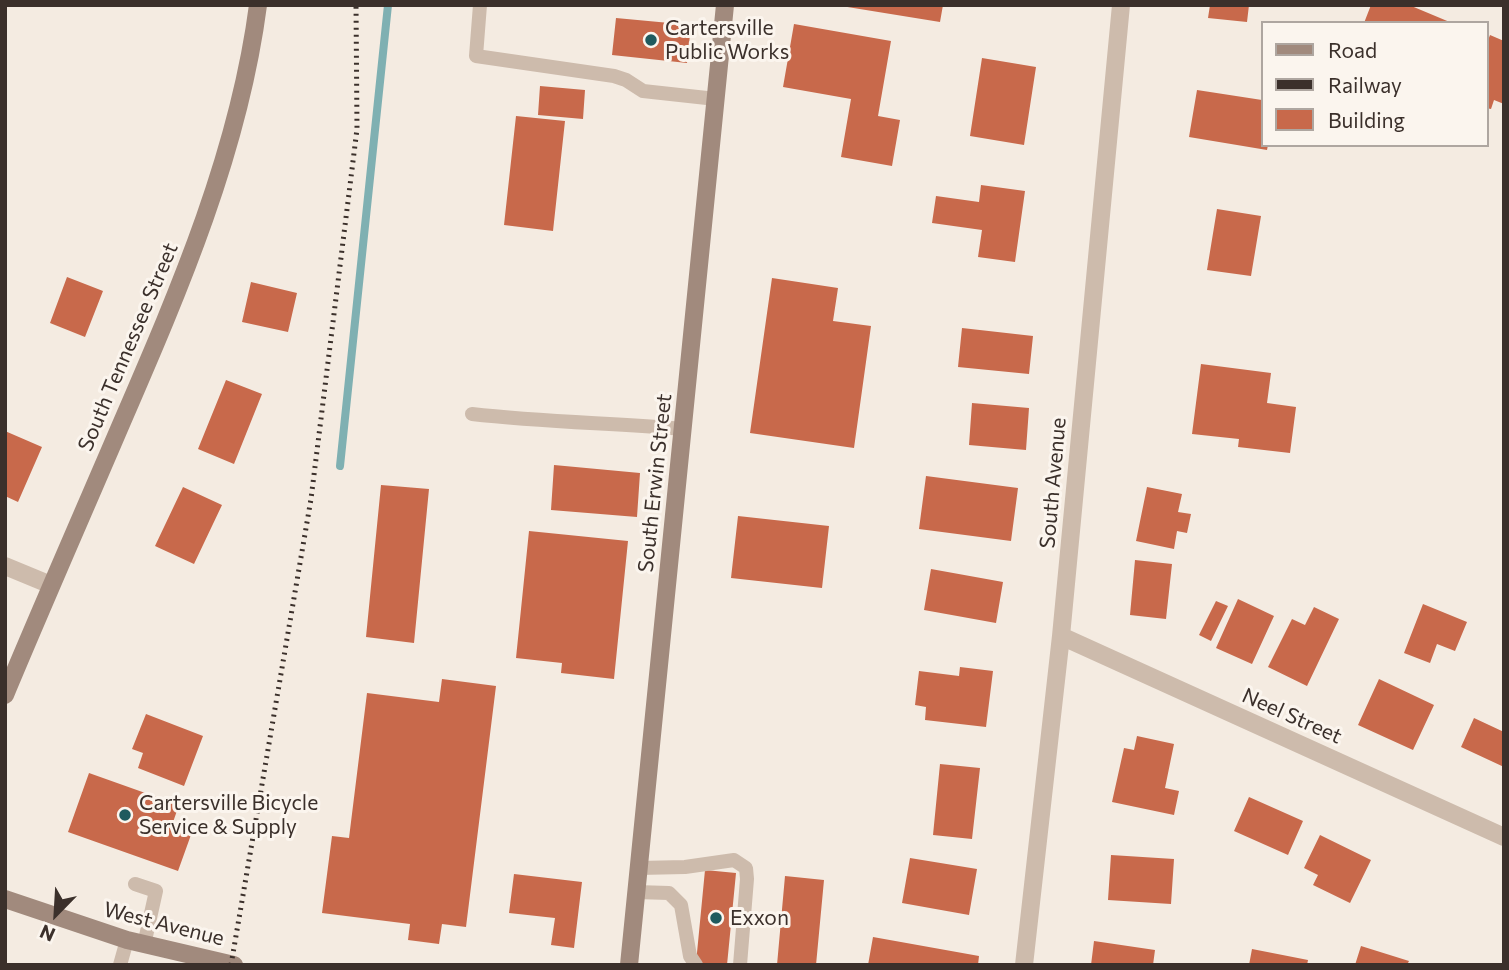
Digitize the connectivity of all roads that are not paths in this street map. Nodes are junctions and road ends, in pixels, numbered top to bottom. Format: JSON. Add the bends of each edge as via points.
{"nodes":[{"id":1,"x":258,"y":5,"type":"edge"},
{"id":2,"x":480,"y":5,"type":"edge"},
{"id":3,"x":725,"y":5,"type":"edge"},
{"id":4,"x":1121,"y":5,"type":"edge"},
{"id":5,"x":716,"y":99,"type":"junction"},
{"id":6,"x":472,"y":414,"type":"dead end"},
{"id":7,"x":683,"y":429,"type":"junction"},
{"id":8,"x":5,"y":566,"type":"edge"},
{"id":9,"x":51,"y":585,"type":"junction"},
{"id":10,"x":1061,"y":636,"type":"junction"},
{"id":11,"x":5,"y":695,"type":"edge"},
{"id":12,"x":1504,"y":836,"type":"edge"},
{"id":13,"x":639,"y":868,"type":"junction"},
{"id":14,"x":135,"y":884,"type":"dead end"},
{"id":15,"x":636,"y":892,"type":"junction"},
{"id":16,"x":5,"y":899,"type":"edge"},
{"id":17,"x":135,"y":943,"type":"junction"},
{"id":18,"x":120,"y":965,"type":"edge"},
{"id":19,"x":234,"y":965,"type":"edge"},
{"id":20,"x":629,"y":965,"type":"edge"},
{"id":21,"x":696,"y":965,"type":"edge"},
{"id":22,"x":740,"y":965,"type":"edge"},
{"id":23,"x":1024,"y":965,"type":"edge"}],
"edges":[{"from":1,"to":9,"type":"street","name":"South Tennessee Street","via":[[227,152],[209,207]]},
{"from":2,"to":5,"type":"lane","via":[[476,56],[614,76],[643,91]]},
{"from":3,"to":5,"type":"street","name":"South Erwin Street"},
{"from":4,"to":10,"type":"street","name":"South Avenue"},
{"from":5,"to":7,"type":"street","name":"South Erwin Street"},
{"from":6,"to":7,"type":"lane"},
{"from":7,"to":13,"type":"street","name":"South Erwin Street"},
{"from":8,"to":9,"type":"street"},
{"from":9,"to":11,"type":"street","name":"South Tennessee Street"},
{"from":10,"to":12,"type":"street","name":"Neel Street"},
{"from":10,"to":23,"type":"street","name":"South Avenue"},
{"from":13,"to":15,"type":"street","name":"South Erwin Street"},
{"from":13,"to":22,"type":"lane","via":[[734,860],[746,867]]},
{"from":14,"to":17,"type":"lane","via":[[156,891]]},
{"from":15,"to":20,"type":"street","name":"South Erwin Street"},
{"from":15,"to":21,"type":"lane","via":[[669,893],[681,905],[690,956]]},
{"from":16,"to":17,"type":"street","name":"West Avenue"},
{"from":17,"to":18,"type":"lane"},
{"from":17,"to":19,"type":"street","name":"West Avenue"}]}
